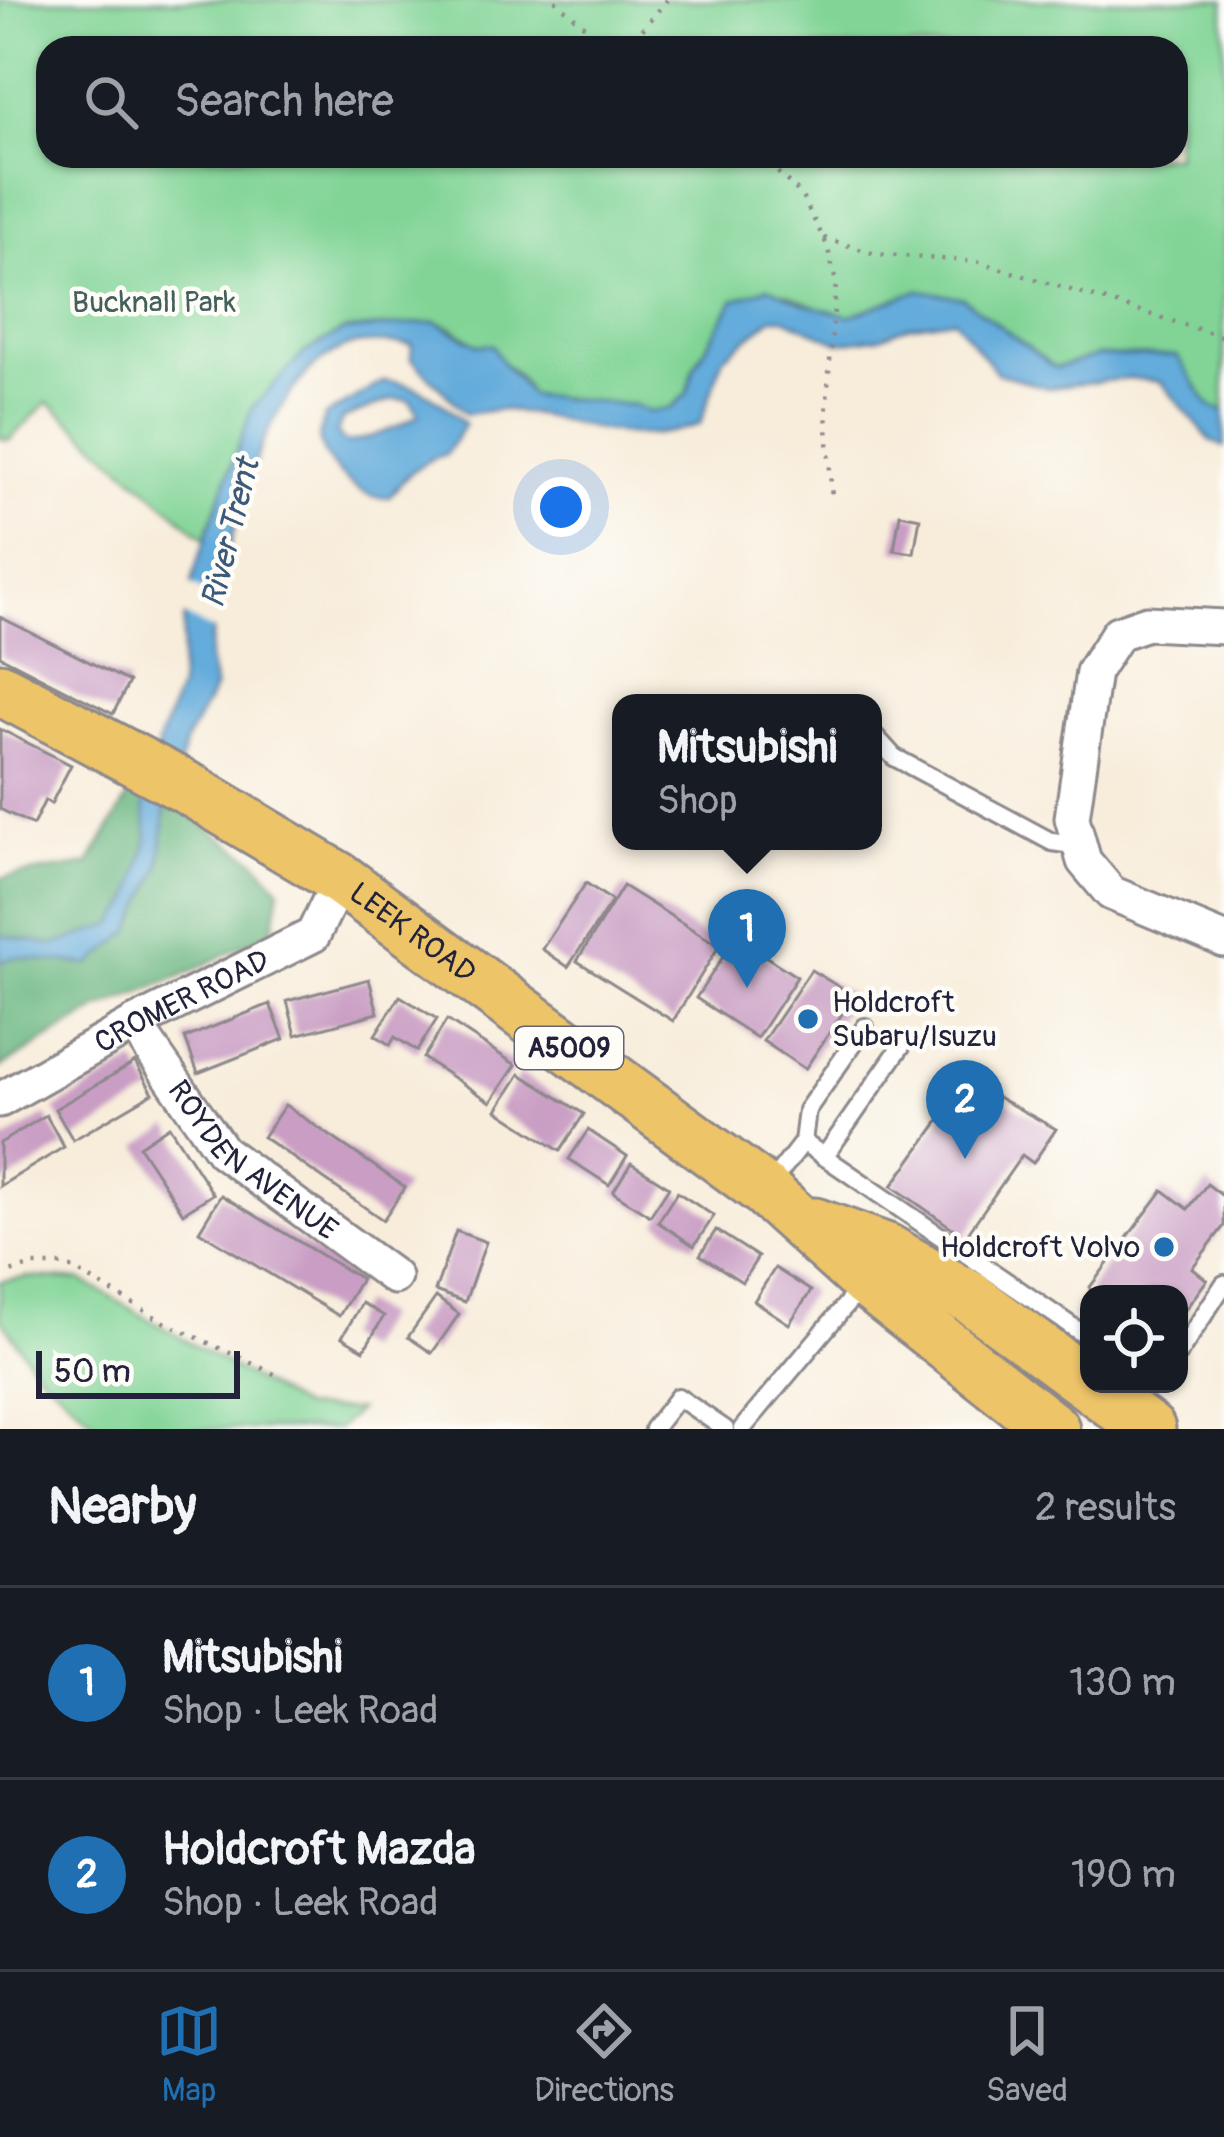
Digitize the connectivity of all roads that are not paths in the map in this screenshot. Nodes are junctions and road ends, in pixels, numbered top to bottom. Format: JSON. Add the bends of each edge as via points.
{"nodes":[{"id":1,"x":1224,"y":627,"type":"edge"},
{"id":2,"x":0,"y":689,"type":"edge"},
{"id":3,"x":882,"y":745,"type":"edge"},
{"id":4,"x":1080,"y":846,"type":"junction"},
{"id":5,"x":340,"y":879,"type":"junction"},
{"id":6,"x":1224,"y":940,"type":"edge"},
{"id":7,"x":134,"y":1024,"type":"junction"},
{"id":8,"x":865,"y":1027,"type":"dead end"},
{"id":9,"x":902,"y":1046,"type":"dead end"},
{"id":10,"x":0,"y":1100,"type":"edge"},
{"id":11,"x":803,"y":1142,"type":"junction"},
{"id":12,"x":824,"y":1156,"type":"junction"},
{"id":13,"x":781,"y":1205,"type":"junction"},
{"id":14,"x":871,"y":1276,"type":"junction"},
{"id":15,"x":394,"y":1277,"type":"dead end"},
{"id":16,"x":1224,"y":1284,"type":"edge"},
{"id":17,"x":1080,"y":1332,"type":"edge"},
{"id":18,"x":1188,"y":1339,"type":"edge"},
{"id":19,"x":1037,"y":1419,"type":"edge"},
{"id":20,"x":653,"y":1429,"type":"edge"},
{"id":21,"x":724,"y":1429,"type":"edge"},
{"id":22,"x":742,"y":1429,"type":"edge"},
{"id":23,"x":1101,"y":1429,"type":"edge"},
{"id":24,"x":1149,"y":1429,"type":"edge"}],
"edges":[{"from":1,"to":4,"type":"street","via":[[1147,622],[1118,633],[1104,652],[1093,672],[1072,818]]},
{"from":2,"to":5,"type":"main road","name":"LEEK ROAD","number":"A5009"},
{"from":3,"to":4,"type":"lane","via":[[1052,842]]},
{"from":4,"to":6,"type":"street","via":[[1111,893]]},
{"from":5,"to":7,"type":"street","name":"CROMER ROAD","via":[[314,935]]},
{"from":5,"to":13,"type":"main road","name":"LEEK ROAD","number":"A5009"},
{"from":7,"to":10,"type":"street","name":"CROMER ROAD"},
{"from":7,"to":15,"type":"street","name":"ROYDEN AVENUE","via":[[222,1151]]},
{"from":8,"to":11,"type":"lane","via":[[807,1110]]},
{"from":9,"to":12,"type":"lane"},
{"from":11,"to":12,"type":"lane"},
{"from":11,"to":13,"type":"lane"},
{"from":12,"to":17,"type":"lane"},
{"from":13,"to":14,"type":"main road","name":"LEEK ROAD","number":"A5009"},
{"from":13,"to":24,"type":"main road","name":"LEEK ROAD","number":"A5009","via":[[885,1249],[971,1298]]},
{"from":14,"to":19,"type":"main road","name":"LEEK ROAD","number":"A5009"},
{"from":14,"to":22,"type":"lane"},
{"from":14,"to":23,"type":"main road","number":"A5009"},
{"from":16,"to":18,"type":"lane"},
{"from":20,"to":21,"type":"lane","via":[[678,1397]]}]}
